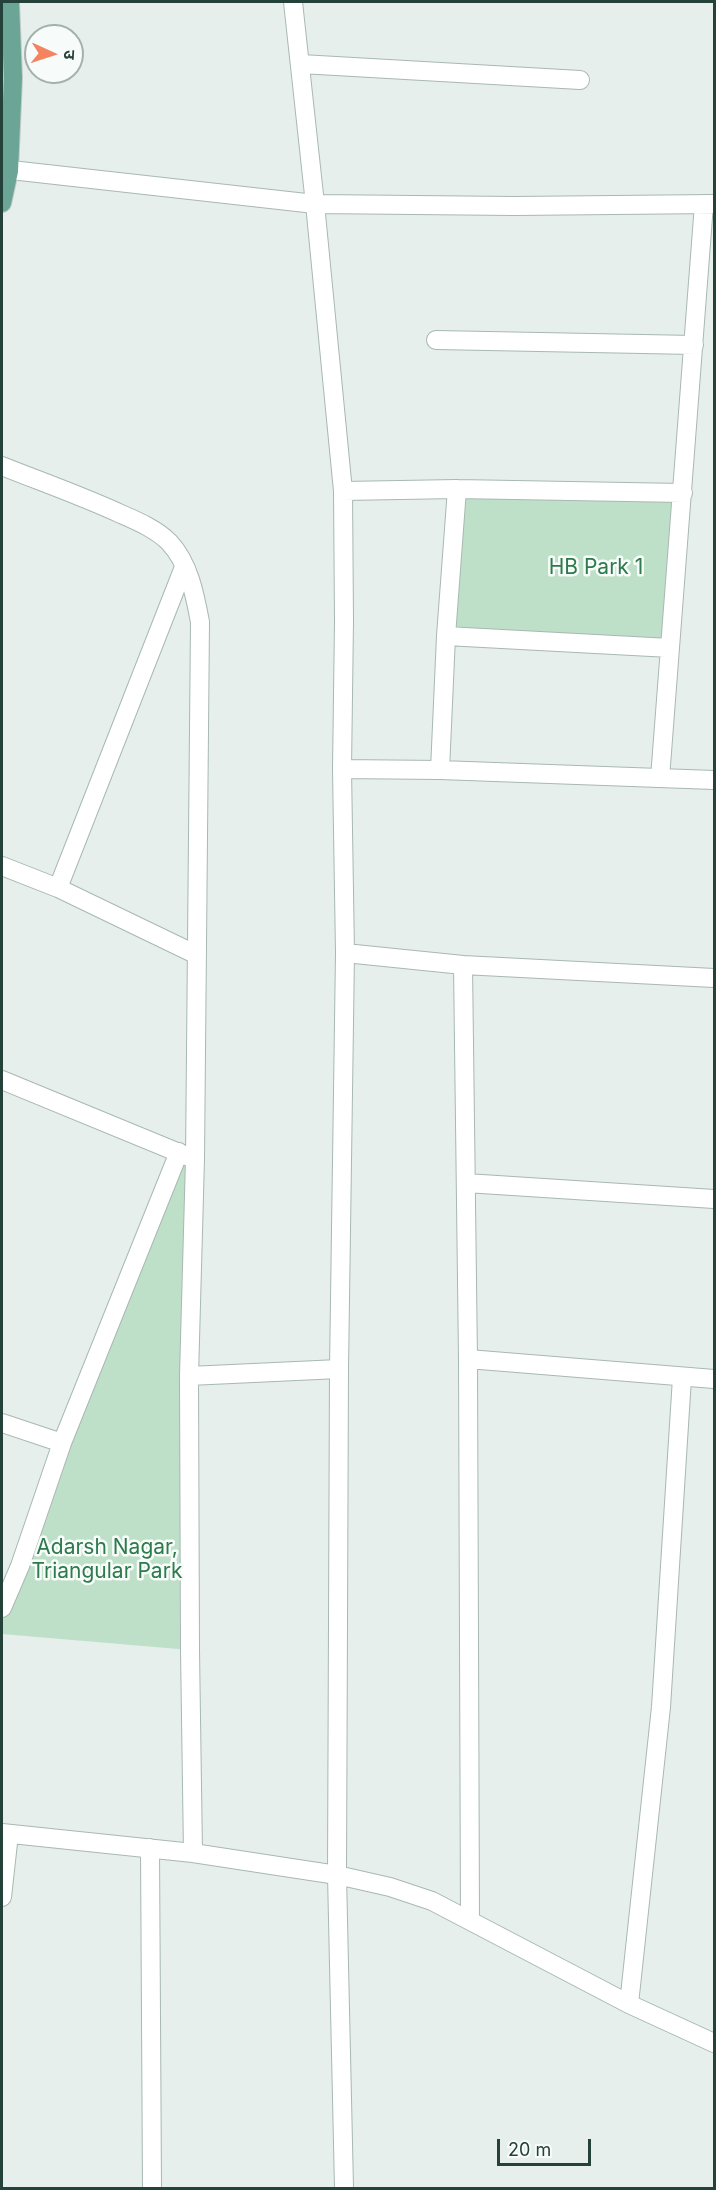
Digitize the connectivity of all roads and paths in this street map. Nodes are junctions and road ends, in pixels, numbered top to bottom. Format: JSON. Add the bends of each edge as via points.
{"nodes":[{"id":1,"x":10,"y":2,"type":"edge"},
{"id":2,"x":293,"y":2,"type":"edge"},
{"id":3,"x":301,"y":64,"type":"junction"},
{"id":4,"x":580,"y":80,"type":"dead end"},
{"id":5,"x":5,"y":170,"type":"edge"},
{"id":6,"x":2,"y":203,"type":"edge"},
{"id":7,"x":315,"y":204,"type":"junction"},
{"id":8,"x":709,"y":204,"type":"edge"},
{"id":9,"x":436,"y":340,"type":"dead end"},
{"id":10,"x":694,"y":345,"type":"junction"},
{"id":11,"x":2,"y":466,"type":"edge"},
{"id":12,"x":457,"y":489,"type":"junction"},
{"id":13,"x":343,"y":490,"type":"junction"},
{"id":14,"x":683,"y":493,"type":"junction"},
{"id":15,"x":184,"y":567,"type":"junction"},
{"id":16,"x":446,"y":636,"type":"junction"},
{"id":17,"x":670,"y":648,"type":"junction"},
{"id":18,"x":342,"y":769,"type":"junction"},
{"id":19,"x":440,"y":770,"type":"junction"},
{"id":20,"x":660,"y":778,"type":"junction"},
{"id":21,"x":714,"y":780,"type":"edge"},
{"id":22,"x":2,"y":866,"type":"edge"},
{"id":23,"x":58,"y":888,"type":"junction"},
{"id":24,"x":345,"y":953,"type":"junction"},
{"id":25,"x":197,"y":956,"type":"junction"},
{"id":26,"x":464,"y":965,"type":"junction"},
{"id":27,"x":714,"y":978,"type":"edge"},
{"id":28,"x":2,"y":1080,"type":"edge"},
{"id":29,"x":187,"y":1156,"type":"junction"},
{"id":30,"x":466,"y":1183,"type":"junction"},
{"id":31,"x":714,"y":1199,"type":"edge"},
{"id":32,"x":468,"y":1359,"type":"junction"},
{"id":33,"x":339,"y":1369,"type":"junction"},
{"id":34,"x":189,"y":1376,"type":"junction"},
{"id":35,"x":682,"y":1378,"type":"junction"},
{"id":36,"x":714,"y":1379,"type":"edge"},
{"id":37,"x":2,"y":1423,"type":"edge"},
{"id":38,"x":62,"y":1443,"type":"junction"},
{"id":39,"x":2,"y":1608,"type":"edge"},
{"id":40,"x":5,"y":1833,"type":"edge"},
{"id":41,"x":150,"y":1848,"type":"junction"},
{"id":42,"x":193,"y":1853,"type":"junction"},
{"id":43,"x":337,"y":1875,"type":"junction"},
{"id":44,"x":2,"y":1897,"type":"edge"},
{"id":45,"x":470,"y":1920,"type":"junction"},
{"id":46,"x":629,"y":2004,"type":"junction"},
{"id":47,"x":714,"y":2043,"type":"edge"},
{"id":48,"x":152,"y":2188,"type":"edge"},
{"id":49,"x":344,"y":2188,"type":"edge"}],
"edges":[{"from":1,"to":5,"type":"main road","via":[[13,78]]},
{"from":2,"to":3,"type":"street"},
{"from":3,"to":4,"type":"street"},
{"from":3,"to":7,"type":"street"},
{"from":5,"to":6,"type":"main road"},
{"from":5,"to":7,"type":"street"},
{"from":7,"to":8,"type":"street"},
{"from":7,"to":13,"type":"street"},
{"from":8,"to":10,"type":"street"},
{"from":9,"to":10,"type":"street"},
{"from":10,"to":14,"type":"street"},
{"from":11,"to":15,"type":"street","via":[[147,526],[168,541]]},
{"from":12,"to":13,"type":"street"},
{"from":12,"to":14,"type":"street"},
{"from":12,"to":16,"type":"street"},
{"from":13,"to":18,"type":"street"},
{"from":14,"to":17,"type":"street"},
{"from":15,"to":23,"type":"street"},
{"from":15,"to":25,"type":"street","via":[[194,590],[200,622]]},
{"from":16,"to":17,"type":"street"},
{"from":16,"to":19,"type":"street"},
{"from":17,"to":20,"type":"street"},
{"from":18,"to":19,"type":"street"},
{"from":18,"to":24,"type":"street"},
{"from":19,"to":20,"type":"street"},
{"from":20,"to":21,"type":"street"},
{"from":22,"to":23,"type":"street"},
{"from":23,"to":25,"type":"street"},
{"from":24,"to":26,"type":"street"},
{"from":24,"to":33,"type":"street"},
{"from":25,"to":29,"type":"street"},
{"from":26,"to":27,"type":"street"},
{"from":26,"to":30,"type":"street"},
{"from":28,"to":29,"type":"street"},
{"from":29,"to":34,"type":"street"},
{"from":29,"to":38,"type":"street"},
{"from":30,"to":31,"type":"street"},
{"from":30,"to":32,"type":"street"},
{"from":32,"to":35,"type":"street"},
{"from":32,"to":45,"type":"street"},
{"from":33,"to":34,"type":"street"},
{"from":33,"to":43,"type":"street"},
{"from":34,"to":42,"type":"street"},
{"from":35,"to":36,"type":"street"},
{"from":35,"to":46,"type":"street","via":[[662,1707]]},
{"from":37,"to":38,"type":"street"},
{"from":38,"to":39,"type":"street"},
{"from":40,"to":41,"type":"street"},
{"from":40,"to":44,"type":"street"},
{"from":41,"to":42,"type":"street"},
{"from":41,"to":48,"type":"street"},
{"from":42,"to":43,"type":"street"},
{"from":43,"to":45,"type":"street","via":[[432,1901]]},
{"from":43,"to":49,"type":"street"},
{"from":45,"to":46,"type":"street"},
{"from":46,"to":47,"type":"street"}]}
